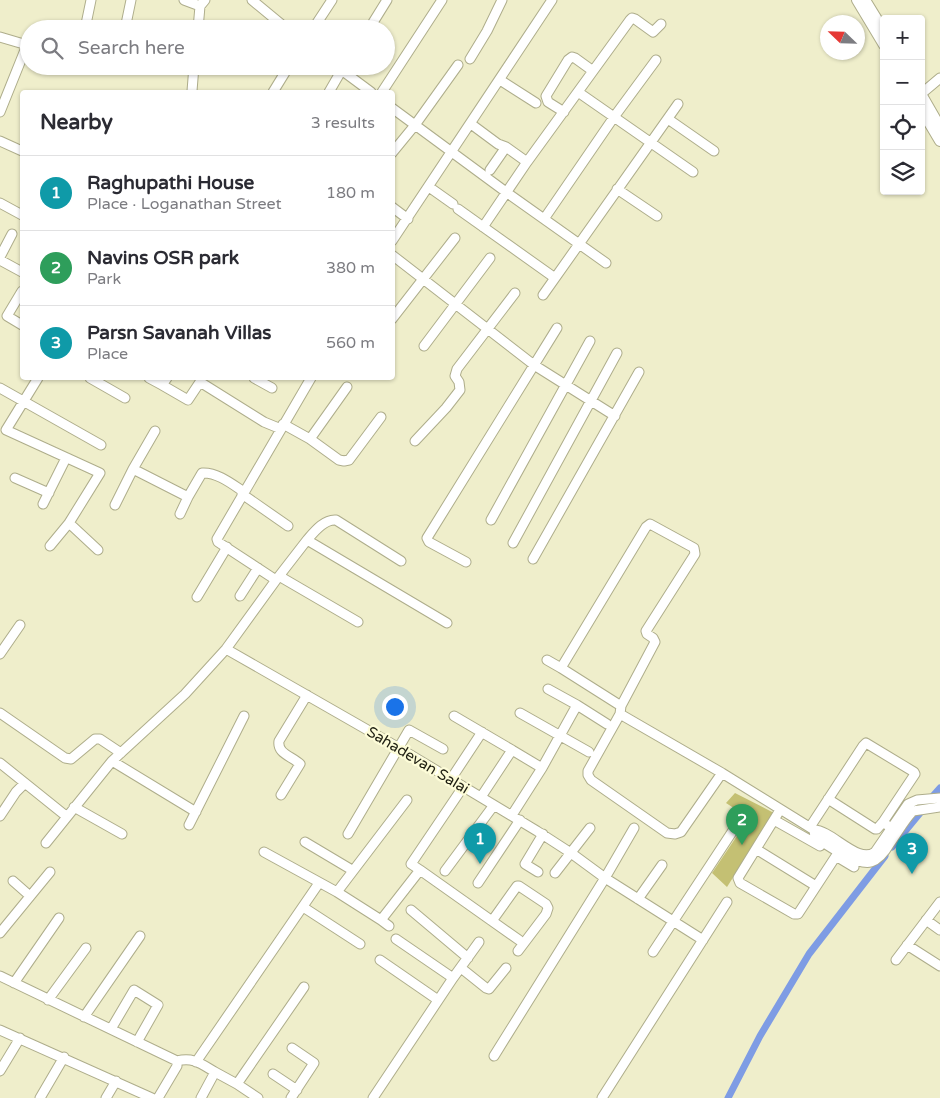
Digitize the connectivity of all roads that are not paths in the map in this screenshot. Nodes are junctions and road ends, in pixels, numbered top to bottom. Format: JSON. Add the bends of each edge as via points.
{"nodes":[{"id":1,"x":91,"y":0,"type":"edge"},
{"id":2,"x":132,"y":0,"type":"edge"},
{"id":3,"x":184,"y":0,"type":"edge"},
{"id":4,"x":252,"y":0,"type":"edge"},
{"id":5,"x":332,"y":0,"type":"edge"},
{"id":6,"x":387,"y":0,"type":"edge"},
{"id":7,"x":442,"y":0,"type":"edge"},
{"id":8,"x":502,"y":0,"type":"edge"},
{"id":9,"x":552,"y":0,"type":"edge"},
{"id":10,"x":857,"y":0,"type":"edge"},
{"id":11,"x":865,"y":0,"type":"edge"},
{"id":12,"x":203,"y":3,"type":"edge"},
{"id":13,"x":87,"y":20,"type":"edge"},
{"id":14,"x":127,"y":20,"type":"edge"},
{"id":15,"x":200,"y":20,"type":"edge"},
{"id":16,"x":276,"y":20,"type":"edge"},
{"id":17,"x":319,"y":20,"type":"edge"},
{"id":18,"x":375,"y":20,"type":"edge"},
{"id":19,"x":661,"y":24,"type":"dead end"},
{"id":20,"x":880,"y":24,"type":"edge"},
{"id":21,"x":0,"y":37,"type":"edge"},
{"id":22,"x":880,"y":38,"type":"edge"},
{"id":23,"x":20,"y":43,"type":"edge"},
{"id":24,"x":470,"y":59,"type":"dead end"},
{"id":25,"x":656,"y":60,"type":"dead end"},
{"id":26,"x":20,"y":62,"type":"edge"},
{"id":27,"x":458,"y":65,"type":"dead end"},
{"id":28,"x":395,"y":72,"type":"edge"},
{"id":29,"x":593,"y":72,"type":"junction"},
{"id":30,"x":193,"y":75,"type":"edge"},
{"id":31,"x":283,"y":75,"type":"edge"},
{"id":32,"x":338,"y":75,"type":"edge"},
{"id":33,"x":350,"y":75,"type":"edge"},
{"id":34,"x":393,"y":75,"type":"edge"},
{"id":35,"x":940,"y":78,"type":"edge"},
{"id":36,"x":500,"y":80,"type":"junction"},
{"id":37,"x":192,"y":90,"type":"edge"},
{"id":38,"x":274,"y":90,"type":"edge"},
{"id":39,"x":330,"y":90,"type":"edge"},
{"id":40,"x":368,"y":90,"type":"edge"},
{"id":41,"x":383,"y":90,"type":"edge"},
{"id":42,"x":925,"y":91,"type":"edge"},
{"id":43,"x":578,"y":92,"type":"junction"},
{"id":44,"x":925,"y":101,"type":"edge"},
{"id":45,"x":536,"y":103,"type":"dead end"},
{"id":46,"x":678,"y":104,"type":"dead end"},
{"id":47,"x":395,"y":110,"type":"edge"},
{"id":48,"x":0,"y":112,"type":"edge"},
{"id":49,"x":564,"y":112,"type":"junction"},
{"id":50,"x":925,"y":115,"type":"edge"},
{"id":51,"x":614,"y":117,"type":"junction"},
{"id":52,"x":668,"y":119,"type":"junction"},
{"id":53,"x":471,"y":124,"type":"junction"},
{"id":54,"x":415,"y":125,"type":"junction"},
{"id":55,"x":940,"y":127,"type":"edge"},
{"id":56,"x":0,"y":141,"type":"edge"},
{"id":57,"x":940,"y":141,"type":"edge"},
{"id":58,"x":651,"y":142,"type":"junction"},
{"id":59,"x":506,"y":147,"type":"junction"},
{"id":60,"x":395,"y":149,"type":"edge"},
{"id":61,"x":20,"y":150,"type":"edge"},
{"id":62,"x":714,"y":151,"type":"dead end"},
{"id":63,"x":452,"y":152,"type":"junction"},
{"id":64,"x":527,"y":162,"type":"junction"},
{"id":65,"x":490,"y":170,"type":"dead end"},
{"id":66,"x":693,"y":172,"type":"dead end"},
{"id":67,"x":429,"y":187,"type":"junction"},
{"id":68,"x":617,"y":189,"type":"junction"},
{"id":69,"x":506,"y":192,"type":"junction"},
{"id":70,"x":0,"y":203,"type":"edge"},
{"id":71,"x":395,"y":209,"type":"edge"},
{"id":72,"x":20,"y":214,"type":"edge"},
{"id":73,"x":657,"y":216,"type":"dead end"},
{"id":74,"x":408,"y":219,"type":"junction"},
{"id":75,"x":544,"y":219,"type":"junction"},
{"id":76,"x":483,"y":227,"type":"junction"},
{"id":77,"x":12,"y":234,"type":"dead end"},
{"id":78,"x":395,"y":237,"type":"edge"},
{"id":79,"x":455,"y":238,"type":"dead end"},
{"id":80,"x":578,"y":243,"type":"junction"},
{"id":81,"x":395,"y":257,"type":"edge"},
{"id":82,"x":0,"y":258,"type":"edge"},
{"id":83,"x":490,"y":258,"type":"dead end"},
{"id":84,"x":606,"y":263,"type":"dead end"},
{"id":85,"x":20,"y":271,"type":"edge"},
{"id":86,"x":555,"y":278,"type":"junction"},
{"id":87,"x":424,"y":279,"type":"junction"},
{"id":88,"x":515,"y":293,"type":"dead end"},
{"id":89,"x":20,"y":294,"type":"edge"},
{"id":90,"x":543,"y":295,"type":"dead end"},
{"id":91,"x":456,"y":304,"type":"junction"},
{"id":92,"x":395,"y":314,"type":"edge"},
{"id":93,"x":20,"y":324,"type":"edge"},
{"id":94,"x":557,"y":328,"type":"dead end"},
{"id":95,"x":489,"y":329,"type":"junction"},
{"id":96,"x":590,"y":341,"type":"dead end"},
{"id":97,"x":424,"y":346,"type":"dead end"},
{"id":98,"x":617,"y":353,"type":"dead end"},
{"id":99,"x":534,"y":364,"type":"junction"},
{"id":100,"x":639,"y":372,"type":"dead end"},
{"id":101,"x":37,"y":380,"type":"edge"},
{"id":102,"x":94,"y":380,"type":"edge"},
{"id":103,"x":258,"y":380,"type":"edge"},
{"id":104,"x":310,"y":380,"type":"edge"},
{"id":105,"x":164,"y":381,"type":"edge"},
{"id":106,"x":565,"y":385,"type":"junction"},
{"id":107,"x":347,"y":387,"type":"dead end"},
{"id":108,"x":0,"y":388,"type":"edge"},
{"id":109,"x":272,"y":388,"type":"dead end"},
{"id":110,"x":125,"y":398,"type":"dead end"},
{"id":111,"x":23,"y":401,"type":"junction"},
{"id":112,"x":591,"y":401,"type":"junction"},
{"id":113,"x":615,"y":416,"type":"junction"},
{"id":114,"x":381,"y":417,"type":"dead end"},
{"id":115,"x":282,"y":427,"type":"junction"},
{"id":116,"x":3,"y":428,"type":"edge"},
{"id":117,"x":155,"y":431,"type":"dead end"},
{"id":118,"x":310,"y":439,"type":"junction"},
{"id":119,"x":415,"y":441,"type":"dead end"},
{"id":120,"x":101,"y":445,"type":"dead end"},
{"id":121,"x":66,"y":458,"type":"junction"},
{"id":122,"x":133,"y":469,"type":"junction"},
{"id":123,"x":14,"y":478,"type":"dead end"},
{"id":124,"x":49,"y":493,"type":"junction"},
{"id":125,"x":243,"y":493,"type":"junction"},
{"id":126,"x":188,"y":497,"type":"junction"},
{"id":127,"x":43,"y":504,"type":"dead end"},
{"id":128,"x":115,"y":506,"type":"dead end"},
{"id":129,"x":180,"y":514,"type":"dead end"},
{"id":130,"x":491,"y":520,"type":"dead end"},
{"id":131,"x":69,"y":523,"type":"junction"},
{"id":132,"x":288,"y":526,"type":"dead end"},
{"id":133,"x":307,"y":540,"type":"junction"},
{"id":134,"x":513,"y":543,"type":"dead end"},
{"id":135,"x":50,"y":546,"type":"dead end"},
{"id":136,"x":227,"y":548,"type":"junction"},
{"id":137,"x":98,"y":550,"type":"dead end"},
{"id":138,"x":533,"y":559,"type":"dead end"},
{"id":139,"x":401,"y":561,"type":"dead end"},
{"id":140,"x":466,"y":562,"type":"dead end"},
{"id":141,"x":258,"y":568,"type":"junction"},
{"id":142,"x":278,"y":578,"type":"junction"},
{"id":143,"x":240,"y":596,"type":"dead end"},
{"id":144,"x":197,"y":597,"type":"dead end"},
{"id":145,"x":358,"y":622,"type":"dead end"},
{"id":146,"x":448,"y":623,"type":"dead end"},
{"id":147,"x":20,"y":625,"type":"dead end"},
{"id":148,"x":226,"y":649,"type":"junction"},
{"id":149,"x":0,"y":654,"type":"edge"},
{"id":150,"x":547,"y":660,"type":"dead end"},
{"id":151,"x":561,"y":668,"type":"junction"},
{"id":152,"x":548,"y":688,"type":"dead end"},
{"id":153,"x":307,"y":695,"type":"junction"},
{"id":154,"x":577,"y":705,"type":"junction"},
{"id":155,"x":621,"y":710,"type":"junction"},
{"id":156,"x":0,"y":713,"type":"edge"},
{"id":157,"x":520,"y":713,"type":"dead end"},
{"id":158,"x":244,"y":716,"type":"dead end"},
{"id":159,"x":454,"y":716,"type":"dead end"},
{"id":160,"x":606,"y":724,"type":"dead end"},
{"id":161,"x":482,"y":732,"type":"junction"},
{"id":162,"x":561,"y":735,"type":"junction"},
{"id":163,"x":399,"y":748,"type":"junction"},
{"id":164,"x":443,"y":749,"type":"dead end"},
{"id":165,"x":512,"y":750,"type":"junction"},
{"id":166,"x":589,"y":752,"type":"dead end"},
{"id":167,"x":122,"y":753,"type":"junction"},
{"id":168,"x":112,"y":762,"type":"junction"},
{"id":169,"x":0,"y":763,"type":"edge"},
{"id":170,"x":542,"y":768,"type":"junction"},
{"id":171,"x":722,"y":773,"type":"junction"},
{"id":172,"x":451,"y":779,"type":"junction"},
{"id":173,"x":25,"y":783,"type":"junction"},
{"id":174,"x":463,"y":787,"type":"junction"},
{"id":175,"x":281,"y":796,"type":"dead end"},
{"id":176,"x":481,"y":797,"type":"junction"},
{"id":177,"x":828,"y":798,"type":"junction"},
{"id":178,"x":940,"y":798,"type":"edge"},
{"id":179,"x":407,"y":800,"type":"dead end"},
{"id":180,"x":494,"y":805,"type":"junction"},
{"id":181,"x":74,"y":807,"type":"junction"},
{"id":182,"x":940,"y":807,"type":"edge"},
{"id":183,"x":911,"y":808,"type":"junction"},
{"id":184,"x":780,"y":810,"type":"junction"},
{"id":185,"x":196,"y":812,"type":"junction"},
{"id":186,"x":0,"y":816,"type":"edge"},
{"id":187,"x":66,"y":816,"type":"junction"},
{"id":188,"x":516,"y":818,"type":"junction"},
{"id":189,"x":774,"y":820,"type":"junction"},
{"id":190,"x":882,"y":822,"type":"junction"},
{"id":191,"x":189,"y":825,"type":"dead end"},
{"id":192,"x":590,"y":828,"type":"dead end"},
{"id":193,"x":634,"y":828,"type":"dead end"},
{"id":194,"x":892,"y":828,"type":"junction"},
{"id":195,"x":734,"y":829,"type":"dead end"},
{"id":196,"x":812,"y":829,"type":"junction"},
{"id":197,"x":122,"y":834,"type":"dead end"},
{"id":198,"x":348,"y":834,"type":"dead end"},
{"id":199,"x":542,"y":834,"type":"junction"},
{"id":200,"x":305,"y":842,"type":"dead end"},
{"id":201,"x":46,"y":843,"type":"dead end"},
{"id":202,"x":835,"y":848,"type":"junction"},
{"id":203,"x":756,"y":849,"type":"junction"},
{"id":204,"x":264,"y":852,"type":"dead end"},
{"id":205,"x":880,"y":852,"type":"junction"},
{"id":206,"x":571,"y":853,"type":"junction"},
{"id":207,"x":662,"y":865,"type":"dead end"},
{"id":208,"x":854,"y":867,"type":"dead end"},
{"id":209,"x":352,"y":870,"type":"junction"},
{"id":210,"x":420,"y":870,"type":"junction"},
{"id":211,"x":445,"y":871,"type":"dead end"},
{"id":212,"x":50,"y":872,"type":"dead end"},
{"id":213,"x":538,"y":872,"type":"dead end"},
{"id":214,"x":555,"y":872,"type":"dead end"},
{"id":215,"x":605,"y":878,"type":"junction"},
{"id":216,"x":13,"y":881,"type":"dead end"},
{"id":217,"x":319,"y":883,"type":"junction"},
{"id":218,"x":478,"y":883,"type":"dead end"},
{"id":219,"x":816,"y":886,"type":"junction"},
{"id":220,"x":337,"y":892,"type":"junction"},
{"id":221,"x":30,"y":896,"type":"junction"},
{"id":222,"x":638,"y":899,"type":"junction"},
{"id":223,"x":727,"y":902,"type":"dead end"},
{"id":224,"x":940,"y":902,"type":"edge"},
{"id":225,"x":303,"y":907,"type":"junction"},
{"id":226,"x":412,"y":910,"type":"dead end"},
{"id":227,"x":59,"y":918,"type":"dead end"},
{"id":228,"x":381,"y":920,"type":"junction"},
{"id":229,"x":672,"y":920,"type":"junction"},
{"id":230,"x":926,"y":920,"type":"junction"},
{"id":231,"x":492,"y":921,"type":"junction"},
{"id":232,"x":390,"y":926,"type":"dead end"},
{"id":233,"x":2,"y":928,"type":"edge"},
{"id":234,"x":940,"y":930,"type":"edge"},
{"id":235,"x":140,"y":936,"type":"dead end"},
{"id":236,"x":396,"y":940,"type":"dead end"},
{"id":237,"x":519,"y":940,"type":"dead end"},
{"id":238,"x":703,"y":940,"type":"junction"},
{"id":239,"x":479,"y":942,"type":"dead end"},
{"id":240,"x":360,"y":944,"type":"dead end"},
{"id":241,"x":907,"y":945,"type":"junction"},
{"id":242,"x":86,"y":948,"type":"dead end"},
{"id":243,"x":518,"y":951,"type":"dead end"},
{"id":244,"x":653,"y":952,"type":"dead end"},
{"id":245,"x":468,"y":958,"type":"junction"},
{"id":246,"x":380,"y":960,"type":"dead end"},
{"id":247,"x":896,"y":960,"type":"dead end"},
{"id":248,"x":940,"y":966,"type":"edge"},
{"id":249,"x":461,"y":968,"type":"junction"},
{"id":250,"x":506,"y":968,"type":"dead end"},
{"id":251,"x":453,"y":978,"type":"junction"},
{"id":252,"x":1,"y":979,"type":"edge"},
{"id":253,"x":14,"y":983,"type":"junction"},
{"id":254,"x":304,"y":986,"type":"dead end"},
{"id":255,"x":48,"y":1000,"type":"junction"},
{"id":256,"x":438,"y":1000,"type":"junction"},
{"id":257,"x":84,"y":1016,"type":"junction"},
{"id":258,"x":111,"y":1029,"type":"junction"},
{"id":259,"x":0,"y":1030,"type":"edge"},
{"id":260,"x":20,"y":1038,"type":"junction"},
{"id":261,"x":137,"y":1042,"type":"junction"},
{"id":262,"x":292,"y":1048,"type":"dead end"},
{"id":263,"x":494,"y":1056,"type":"dead end"},
{"id":264,"x":64,"y":1057,"type":"junction"},
{"id":265,"x":177,"y":1061,"type":"junction"},
{"id":266,"x":196,"y":1062,"type":"junction"},
{"id":267,"x":0,"y":1071,"type":"edge"},
{"id":268,"x":215,"y":1072,"type":"junction"},
{"id":269,"x":273,"y":1074,"type":"dead end"},
{"id":270,"x":116,"y":1081,"type":"junction"},
{"id":271,"x":237,"y":1084,"type":"junction"},
{"id":272,"x":294,"y":1094,"type":"edge"},
{"id":273,"x":252,"y":1096,"type":"edge"},
{"id":274,"x":40,"y":1098,"type":"edge"},
{"id":275,"x":106,"y":1098,"type":"edge"},
{"id":276,"x":152,"y":1098,"type":"edge"},
{"id":277,"x":158,"y":1098,"type":"edge"},
{"id":278,"x":201,"y":1098,"type":"edge"},
{"id":279,"x":373,"y":1098,"type":"edge"},
{"id":280,"x":602,"y":1098,"type":"edge"}],
"edges":[{"from":1,"to":13,"type":"street"},
{"from":2,"to":14,"type":"street"},
{"from":3,"to":12,"type":"street"},
{"from":4,"to":16,"type":"street"},
{"from":5,"to":17,"type":"street"},
{"from":6,"to":18,"type":"street"},
{"from":7,"to":28,"type":"street"},
{"from":8,"to":24,"type":"street"},
{"from":9,"to":36,"type":"street"},
{"from":10,"to":22,"type":"main road"},
{"from":11,"to":20,"type":"main road"},
{"from":12,"to":15,"type":"street"},
{"from":19,"to":29,"type":"street","via":[[653,32],[632,18]]},
{"from":21,"to":23,"type":"street"},
{"from":25,"to":51,"type":"street"},
{"from":26,"to":48,"type":"street"},
{"from":27,"to":54,"type":"street"},
{"from":29,"to":43,"type":"street"},
{"from":29,"to":49,"type":"street","via":[[575,58],[568,60],[546,96],[548,102]]},
{"from":30,"to":37,"type":"street"},
{"from":31,"to":38,"type":"street"},
{"from":32,"to":39,"type":"street"},
{"from":33,"to":40,"type":"street"},
{"from":34,"to":41,"type":"street"},
{"from":35,"to":42,"type":"street"},
{"from":36,"to":45,"type":"street"},
{"from":36,"to":53,"type":"street"},
{"from":43,"to":49,"type":"street"},
{"from":43,"to":51,"type":"street"},
{"from":44,"to":55,"type":"main road"},
{"from":46,"to":52,"type":"street"},
{"from":47,"to":54,"type":"street"},
{"from":49,"to":64,"type":"street"},
{"from":50,"to":57,"type":"main road"},
{"from":51,"to":58,"type":"street"},
{"from":51,"to":75,"type":"street"},
{"from":52,"to":58,"type":"street"},
{"from":52,"to":62,"type":"street"},
{"from":53,"to":59,"type":"street"},
{"from":53,"to":63,"type":"street"},
{"from":54,"to":60,"type":"street"},
{"from":54,"to":63,"type":"street"},
{"from":56,"to":61,"type":"street"},
{"from":58,"to":66,"type":"street"},
{"from":58,"to":68,"type":"street"},
{"from":59,"to":64,"type":"street"},
{"from":59,"to":65,"type":"street"},
{"from":63,"to":67,"type":"street"},
{"from":63,"to":69,"type":"street"},
{"from":64,"to":69,"type":"street"},
{"from":67,"to":74,"type":"street"},
{"from":67,"to":76,"type":"street"},
{"from":68,"to":73,"type":"street"},
{"from":68,"to":80,"type":"street"},
{"from":69,"to":75,"type":"street"},
{"from":69,"to":76,"type":"street"},
{"from":70,"to":72,"type":"street"},
{"from":71,"to":74,"type":"street"},
{"from":74,"to":78,"type":"street"},
{"from":75,"to":80,"type":"street"},
{"from":76,"to":86,"type":"street"},
{"from":77,"to":82,"type":"street"},
{"from":79,"to":87,"type":"street"},
{"from":80,"to":84,"type":"street"},
{"from":80,"to":86,"type":"street"},
{"from":81,"to":87,"type":"street"},
{"from":82,"to":85,"type":"street"},
{"from":83,"to":91,"type":"street"},
{"from":86,"to":90,"type":"street"},
{"from":87,"to":91,"type":"street"},
{"from":87,"to":92,"type":"street"},
{"from":88,"to":95,"type":"street"},
{"from":89,"to":93,"type":"street","via":[[7,316]]},
{"from":91,"to":95,"type":"street"},
{"from":91,"to":97,"type":"street"},
{"from":94,"to":99,"type":"street"},
{"from":95,"to":99,"type":"street"},
{"from":95,"to":119,"type":"street","via":[[455,373],[460,390]]},
{"from":96,"to":106,"type":"street"},
{"from":98,"to":112,"type":"street"},
{"from":99,"to":106,"type":"street"},
{"from":99,"to":140,"type":"street","via":[[428,538],[429,542]]},
{"from":100,"to":113,"type":"street"},
{"from":101,"to":111,"type":"street"},
{"from":102,"to":110,"type":"street"},
{"from":103,"to":109,"type":"street"},
{"from":104,"to":115,"type":"street"},
{"from":105,"to":115,"type":"street","via":[[188,400],[200,382],[264,422]]},
{"from":106,"to":112,"type":"street"},
{"from":106,"to":130,"type":"street"},
{"from":107,"to":118,"type":"street"},
{"from":108,"to":111,"type":"street"},
{"from":111,"to":116,"type":"street"},
{"from":111,"to":120,"type":"street"},
{"from":112,"to":113,"type":"street"},
{"from":112,"to":134,"type":"street"},
{"from":113,"to":138,"type":"street"},
{"from":114,"to":118,"type":"street","via":[[348,460],[339,460]]},
{"from":115,"to":118,"type":"street"},
{"from":115,"to":125,"type":"street"},
{"from":116,"to":121,"type":"street"},
{"from":117,"to":122,"type":"street"},
{"from":121,"to":124,"type":"street"},
{"from":121,"to":131,"type":"street","via":[[100,473]]},
{"from":122,"to":126,"type":"street"},
{"from":122,"to":128,"type":"street"},
{"from":123,"to":124,"type":"street"},
{"from":124,"to":127,"type":"street"},
{"from":125,"to":126,"type":"street","via":[[216,476],[202,473]]},
{"from":125,"to":132,"type":"street"},
{"from":125,"to":136,"type":"street","via":[[218,537],[218,542]]},
{"from":126,"to":129,"type":"street"},
{"from":131,"to":135,"type":"street"},
{"from":131,"to":137,"type":"street"},
{"from":133,"to":139,"type":"street","via":[[332,519]]},
{"from":133,"to":142,"type":"street"},
{"from":133,"to":146,"type":"street"},
{"from":136,"to":141,"type":"street"},
{"from":136,"to":144,"type":"street"},
{"from":141,"to":142,"type":"street"},
{"from":141,"to":143,"type":"street"},
{"from":142,"to":145,"type":"street"},
{"from":142,"to":148,"type":"street"},
{"from":147,"to":149,"type":"street"},
{"from":148,"to":153,"type":"street","name":"Sahadevan Salai"},
{"from":148,"to":167,"type":"street","via":[[185,694]]},
{"from":150,"to":151,"type":"street"},
{"from":151,"to":155,"type":"street"},
{"from":151,"to":155,"type":"street","via":[[646,527],[653,525],[694,548],[694,554],[646,631],[655,642]]},
{"from":152,"to":154,"type":"street"},
{"from":153,"to":163,"type":"street","name":"Sahadevan Salai"},
{"from":153,"to":175,"type":"street","via":[[279,741],[281,751],[300,764]]},
{"from":154,"to":160,"type":"street"},
{"from":154,"to":162,"type":"street"},
{"from":155,"to":171,"type":"street"},
{"from":155,"to":171,"type":"street","via":[[588,776],[668,833],[681,832]]},
{"from":156,"to":167,"type":"street","via":[[65,758],[71,759],[95,738]]},
{"from":157,"to":162,"type":"street"},
{"from":158,"to":185,"type":"street"},
{"from":159,"to":161,"type":"street"},
{"from":161,"to":165,"type":"street"},
{"from":161,"to":172,"type":"street"},
{"from":162,"to":166,"type":"street"},
{"from":162,"to":170,"type":"street"},
{"from":163,"to":164,"type":"street","via":[[406,728]]},
{"from":163,"to":172,"type":"street","name":"Sahadevan Salai"},
{"from":163,"to":198,"type":"street"},
{"from":165,"to":170,"type":"street"},
{"from":165,"to":176,"type":"street"},
{"from":167,"to":168,"type":"street"},
{"from":168,"to":181,"type":"street"},
{"from":168,"to":185,"type":"street"},
{"from":169,"to":173,"type":"street"},
{"from":170,"to":188,"type":"street"},
{"from":171,"to":184,"type":"street"},
{"from":172,"to":174,"type":"street","name":"Sahadevan Salai"},
{"from":173,"to":186,"type":"street"},
{"from":173,"to":187,"type":"street"},
{"from":174,"to":176,"type":"street","name":"Sahadevan Salai"},
{"from":174,"to":210,"type":"street","via":[[411,864]]},
{"from":176,"to":180,"type":"street","name":"Sahadevan Salai"},
{"from":177,"to":190,"type":"street","via":[[875,829]]},
{"from":177,"to":190,"type":"street","via":[[863,746],[870,744],[915,774]]},
{"from":177,"to":196,"type":"street"},
{"from":178,"to":183,"type":"street","via":[[917,800]]},
{"from":179,"to":209,"type":"street"},
{"from":180,"to":188,"type":"street","name":"Sahadevan Salai"},
{"from":180,"to":211,"type":"street"},
{"from":181,"to":187,"type":"street"},
{"from":181,"to":197,"type":"street"},
{"from":182,"to":183,"type":"street"},
{"from":183,"to":194,"type":"street"},
{"from":183,"to":205,"type":"street"},
{"from":184,"to":189,"type":"street"},
{"from":184,"to":196,"type":"street"},
{"from":185,"to":191,"type":"street"},
{"from":187,"to":201,"type":"street"},
{"from":188,"to":199,"type":"street","name":"Sahadevan Salai"},
{"from":188,"to":218,"type":"street"},
{"from":189,"to":202,"type":"street"},
{"from":189,"to":203,"type":"street"},
{"from":190,"to":194,"type":"street"},
{"from":192,"to":206,"type":"street"},
{"from":193,"to":215,"type":"street"},
{"from":194,"to":205,"type":"street"},
{"from":195,"to":229,"type":"street"},
{"from":196,"to":202,"type":"street","via":[[820,830]]},
{"from":199,"to":206,"type":"street","name":"Sahadevan Salai"},
{"from":199,"to":213,"type":"street","via":[[525,864]]},
{"from":200,"to":209,"type":"street"},
{"from":202,"to":205,"type":"street","via":[[864,859]]},
{"from":202,"to":208,"type":"street"},
{"from":202,"to":219,"type":"street"},
{"from":203,"to":219,"type":"street"},
{"from":203,"to":219,"type":"street","via":[[738,878],[747,888],[798,914]]},
{"from":204,"to":217,"type":"street"},
{"from":206,"to":214,"type":"street"},
{"from":206,"to":215,"type":"street","name":"Sahadevan Salai"},
{"from":207,"to":222,"type":"street"},
{"from":209,"to":220,"type":"street"},
{"from":210,"to":228,"type":"street"},
{"from":210,"to":231,"type":"street"},
{"from":212,"to":221,"type":"street"},
{"from":215,"to":222,"type":"street","name":"Sahadevan Salai"},
{"from":215,"to":263,"type":"street"},
{"from":216,"to":221,"type":"street"},
{"from":217,"to":220,"type":"street"},
{"from":217,"to":225,"type":"street"},
{"from":220,"to":228,"type":"street"},
{"from":221,"to":233,"type":"street"},
{"from":222,"to":229,"type":"street","name":"Sahadevan Salai"},
{"from":223,"to":238,"type":"street"},
{"from":224,"to":230,"type":"street"},
{"from":225,"to":240,"type":"street"},
{"from":225,"to":266,"type":"street"},
{"from":226,"to":245,"type":"street"},
{"from":227,"to":253,"type":"street"},
{"from":228,"to":232,"type":"street"},
{"from":229,"to":238,"type":"street","name":"Sahadevan Salai"},
{"from":229,"to":244,"type":"street"},
{"from":230,"to":234,"type":"street"},
{"from":230,"to":241,"type":"street"},
{"from":231,"to":237,"type":"street"},
{"from":231,"to":243,"type":"street","via":[[518,886],[546,904],[546,914]]},
{"from":235,"to":257,"type":"street"},
{"from":236,"to":251,"type":"street"},
{"from":238,"to":280,"type":"street"},
{"from":239,"to":245,"type":"street"},
{"from":241,"to":247,"type":"street"},
{"from":241,"to":248,"type":"street"},
{"from":242,"to":255,"type":"street"},
{"from":245,"to":249,"type":"street"},
{"from":246,"to":256,"type":"street"},
{"from":249,"to":250,"type":"street","via":[[489,989]]},
{"from":249,"to":251,"type":"street"},
{"from":251,"to":256,"type":"street"},
{"from":252,"to":253,"type":"street"},
{"from":253,"to":255,"type":"street"},
{"from":254,"to":271,"type":"street"},
{"from":255,"to":257,"type":"street"},
{"from":256,"to":279,"type":"street"},
{"from":257,"to":258,"type":"street"},
{"from":258,"to":261,"type":"street"},
{"from":258,"to":261,"type":"street","via":[[134,990],[158,1005]]},
{"from":259,"to":260,"type":"street"},
{"from":260,"to":264,"type":"street"},
{"from":260,"to":267,"type":"street"},
{"from":261,"to":265,"type":"street"},
{"from":262,"to":272,"type":"street","via":[[314,1063]]},
{"from":264,"to":270,"type":"street"},
{"from":264,"to":274,"type":"street"},
{"from":265,"to":266,"type":"street","via":[[187,1059]]},
{"from":265,"to":277,"type":"street"},
{"from":266,"to":268,"type":"street"},
{"from":268,"to":271,"type":"street"},
{"from":268,"to":278,"type":"street"},
{"from":269,"to":272,"type":"street"},
{"from":270,"to":275,"type":"street"},
{"from":270,"to":276,"type":"street"},
{"from":271,"to":273,"type":"street"}]}
